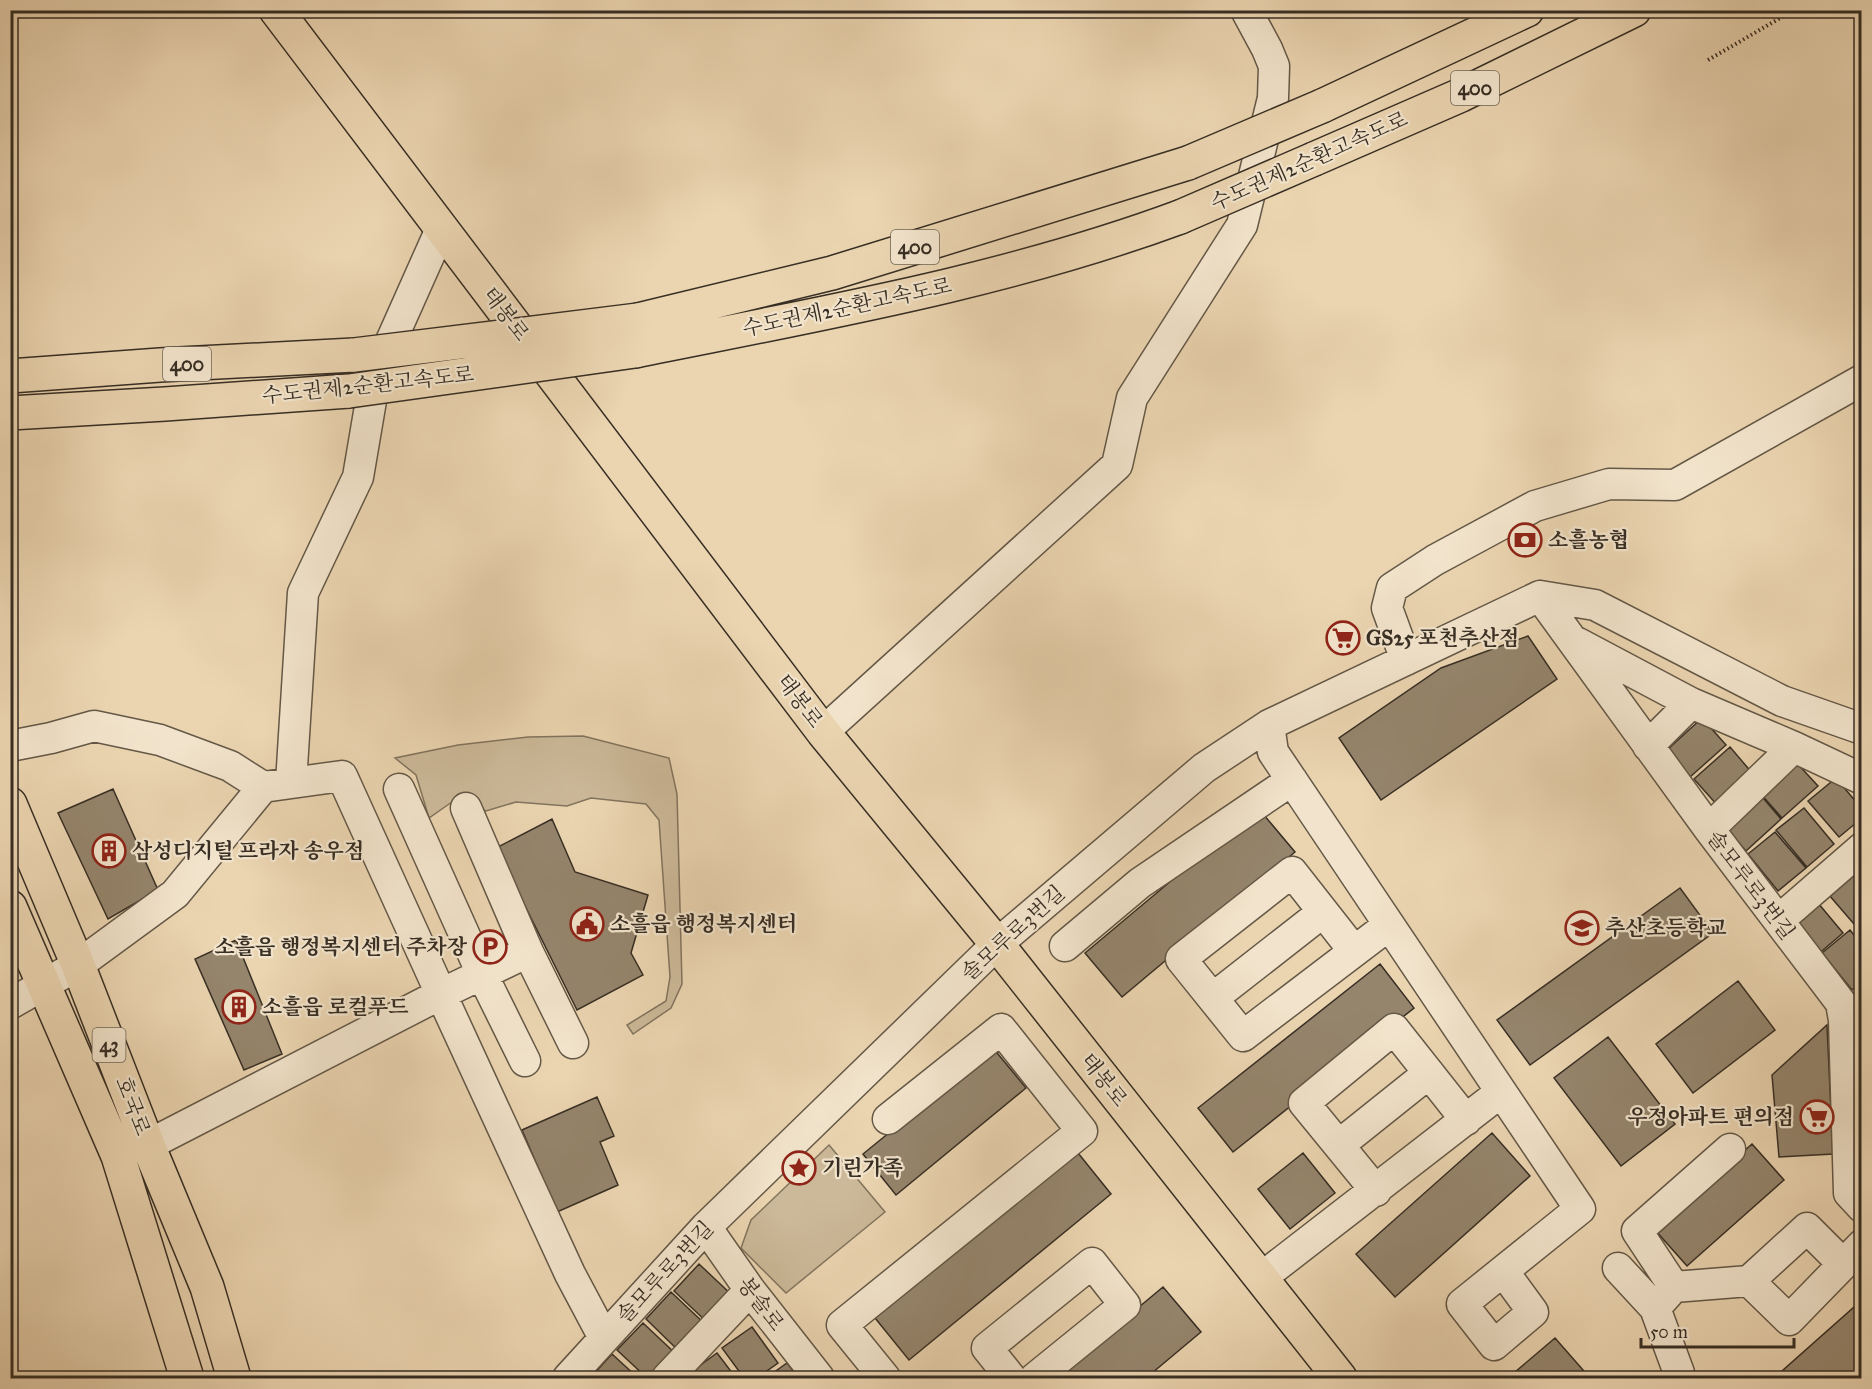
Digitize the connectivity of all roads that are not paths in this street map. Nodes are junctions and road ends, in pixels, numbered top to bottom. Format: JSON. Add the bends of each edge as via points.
{"nodes":[{"id":1,"x":276,"y":10,"type":"edge"},
{"id":2,"x":1246,"y":10,"type":"edge"},
{"id":3,"x":1527,"y":10,"type":"edge"},
{"id":4,"x":1634,"y":10,"type":"edge"},
{"id":5,"x":441,"y":229,"type":"junction"},
{"id":6,"x":637,"y":336,"type":"junction"},
{"id":7,"x":16,"y":376,"type":"edge"},
{"id":8,"x":1862,"y":380,"type":"edge"},
{"id":9,"x":15,"y":413,"type":"edge"},
{"id":10,"x":1540,"y":596,"type":"junction"},
{"id":11,"x":1573,"y":641,"type":"junction"},
{"id":12,"x":1406,"y":660,"type":"junction"},
{"id":13,"x":1691,"y":703,"type":"junction"},
{"id":14,"x":1269,"y":725,"type":"junction"},
{"id":15,"x":1862,"y":729,"type":"edge"},
{"id":16,"x":823,"y":732,"type":"junction"},
{"id":17,"x":10,"y":746,"type":"edge"},
{"id":18,"x":1648,"y":746,"type":"junction"},
{"id":19,"x":1794,"y":747,"type":"junction"},
{"id":20,"x":1862,"y":779,"type":"edge"},
{"id":21,"x":1292,"y":780,"type":"junction"},
{"id":22,"x":277,"y":785,"type":"junction"},
{"id":23,"x":399,"y":789,"type":"dead end"},
{"id":24,"x":10,"y":804,"type":"edge"},
{"id":25,"x":466,"y":808,"type":"dead end"},
{"id":26,"x":1709,"y":830,"type":"junction"},
{"id":27,"x":1862,"y":848,"type":"edge"},
{"id":28,"x":10,"y":907,"type":"edge"},
{"id":29,"x":1323,"y":912,"type":"junction"},
{"id":30,"x":1779,"y":920,"type":"junction"},
{"id":31,"x":1389,"y":925,"type":"junction"},
{"id":32,"x":997,"y":944,"type":"junction"},
{"id":33,"x":1065,"y":946,"type":"dead end"},
{"id":34,"x":1354,"y":951,"type":"junction"},
{"id":35,"x":528,"y":952,"type":"junction"},
{"id":36,"x":78,"y":965,"type":"junction"},
{"id":37,"x":482,"y":974,"type":"junction"},
{"id":38,"x":44,"y":984,"type":"junction"},
{"id":39,"x":441,"y":994,"type":"junction"},
{"id":40,"x":1213,"y":998,"type":"junction"},
{"id":41,"x":10,"y":1004,"type":"edge"},
{"id":42,"x":1852,"y":1007,"type":"edge"},
{"id":43,"x":573,"y":1043,"type":"dead end"},
{"id":44,"x":525,"y":1061,"type":"dead end"},
{"id":45,"x":1429,"y":1073,"type":"junction"},
{"id":46,"x":1501,"y":1092,"type":"junction"},
{"id":47,"x":1854,"y":1093,"type":"edge"},
{"id":48,"x":888,"y":1119,"type":"dead end"},
{"id":49,"x":1466,"y":1120,"type":"junction"},
{"id":50,"x":148,"y":1145,"type":"junction"},
{"id":51,"x":1339,"y":1145,"type":"junction"},
{"id":52,"x":1730,"y":1149,"type":"dead end"},
{"id":53,"x":1376,"y":1191,"type":"junction"},
{"id":54,"x":1862,"y":1207,"type":"edge"},
{"id":55,"x":706,"y":1227,"type":"junction"},
{"id":56,"x":1852,"y":1255,"type":"edge"},
{"id":57,"x":1618,"y":1268,"type":"dead end"},
{"id":58,"x":1503,"y":1271,"type":"dead end"},
{"id":59,"x":1261,"y":1278,"type":"junction"},
{"id":60,"x":1749,"y":1281,"type":"junction"},
{"id":61,"x":207,"y":1287,"type":"junction"},
{"id":62,"x":750,"y":1290,"type":"junction"},
{"id":63,"x":1665,"y":1298,"type":"junction"},
{"id":64,"x":604,"y":1338,"type":"junction"},
{"id":65,"x":1679,"y":1373,"type":"dead end"},
{"id":66,"x":187,"y":1378,"type":"edge"},
{"id":67,"x":234,"y":1378,"type":"edge"},
{"id":68,"x":257,"y":1378,"type":"edge"},
{"id":69,"x":568,"y":1378,"type":"edge"},
{"id":70,"x":668,"y":1378,"type":"edge"},
{"id":71,"x":819,"y":1378,"type":"edge"},
{"id":72,"x":885,"y":1378,"type":"edge"},
{"id":73,"x":1011,"y":1378,"type":"edge"},
{"id":74,"x":1035,"y":1378,"type":"edge"},
{"id":75,"x":1340,"y":1378,"type":"edge"}],
"edges":[{"from":1,"to":5,"type":"main road","name":"태봉로"},
{"from":2,"to":16,"type":"street","via":[[1274,66],[1273,98],[1242,225],[1132,398],[1117,465]]},
{"from":3,"to":6,"type":"main road","name":"수도권제2순환고속도로","number":"400","bridge":true,"via":[[1322,106],[1188,163]]},
{"from":4,"to":6,"type":"main road","name":"수도권제2순환고속도로","number":"400","bridge":true,"via":[[1461,95],[1143,231],[1017,269],[858,306]]},
{"from":5,"to":16,"type":"main road","name":"태봉로"},
{"from":5,"to":22,"type":"street","via":[[375,376],[358,477],[303,593]]},
{"from":6,"to":7,"type":"main road","name":"수도권제2순환고속도로","number":"400","bridge":true},
{"from":6,"to":9,"type":"main road","name":"수도권제2순환고속도로","number":"400","bridge":true,"via":[[349,391]]},
{"from":8,"to":12,"type":"street","via":[[1675,486],[1609,484],[1535,506],[1435,560],[1392,588],[1387,608]]},
{"from":10,"to":11,"type":"street","name":"솔모루로3번길"},
{"from":10,"to":12,"type":"street","name":"솔모루로3번길"},
{"from":10,"to":15,"type":"street","via":[[1595,605],[1782,701]]},
{"from":11,"to":13,"type":"street"},
{"from":11,"to":18,"type":"street","name":"솔모루로3번길"},
{"from":12,"to":14,"type":"street","name":"솔모루로3번길"},
{"from":13,"to":18,"type":"street"},
{"from":13,"to":19,"type":"street"},
{"from":14,"to":21,"type":"street","via":[[1273,752]]},
{"from":14,"to":32,"type":"street","name":"솔모루로3번길","via":[[1204,768]]},
{"from":16,"to":32,"type":"main road","name":"태봉로"},
{"from":17,"to":22,"type":"street","via":[[94,726],[160,740]]},
{"from":18,"to":26,"type":"street","name":"솔모루로3번길"},
{"from":19,"to":20,"type":"street"},
{"from":19,"to":26,"type":"street"},
{"from":21,"to":31,"type":"street"},
{"from":21,"to":33,"type":"street","via":[[1140,883]]},
{"from":22,"to":36,"type":"street","via":[[175,894]]},
{"from":22,"to":39,"type":"street","via":[[342,776]]},
{"from":23,"to":37,"type":"street"},
{"from":24,"to":36,"type":"main road","name":"호국로","number":"43"},
{"from":25,"to":35,"type":"street"},
{"from":26,"to":30,"type":"street","name":"솔모루로3번길"},
{"from":27,"to":30,"type":"street"},
{"from":28,"to":38,"type":"main road","name":"호국로","number":"43"},
{"from":29,"to":34,"type":"street"},
{"from":29,"to":40,"type":"street"},
{"from":29,"to":40,"type":"street","via":[[1292,872],[1181,959]]},
{"from":30,"to":42,"type":"street","name":"솔모루로3번길"},
{"from":31,"to":34,"type":"street"},
{"from":31,"to":46,"type":"street"},
{"from":32,"to":55,"type":"street","name":"솔모루로3번길"},
{"from":32,"to":59,"type":"main road","name":"태봉로"},
{"from":34,"to":40,"type":"street","via":[[1243,1036]]},
{"from":35,"to":37,"type":"street"},
{"from":35,"to":43,"type":"street"},
{"from":36,"to":38,"type":"street"},
{"from":36,"to":50,"type":"main road","name":"호국로","number":"43"},
{"from":37,"to":39,"type":"street"},
{"from":37,"to":44,"type":"street"},
{"from":38,"to":41,"type":"street"},
{"from":38,"to":66,"type":"main road","name":"호국로","number":"43","via":[[118,1156]]},
{"from":39,"to":50,"type":"street"},
{"from":39,"to":64,"type":"street","via":[[570,1274]]},
{"from":42,"to":47,"type":"street","name":"솔모루로3번길"},
{"from":45,"to":49,"type":"street"},
{"from":45,"to":51,"type":"street"},
{"from":45,"to":51,"type":"street","via":[[1394,1029],[1304,1103]]},
{"from":46,"to":49,"type":"street"},
{"from":46,"to":58,"type":"street","via":[[1580,1209]]},
{"from":47,"to":54,"type":"street","name":"솔모루로3번길","via":[[1849,1193]]},
{"from":48,"to":72,"type":"street","via":[[1001,1029],[1082,1131],[842,1325]]},
{"from":49,"to":53,"type":"street"},
{"from":50,"to":61,"type":"main road","name":"호국로","number":"43"},
{"from":51,"to":53,"type":"street"},
{"from":52,"to":63,"type":"street","via":[[1637,1231]]},
{"from":53,"to":59,"type":"street"},
{"from":55,"to":62,"type":"street","name":"봉솔로"},
{"from":55,"to":64,"type":"street","name":"솔모루로3번길"},
{"from":56,"to":60,"type":"street","via":[[1807,1228]]},
{"from":56,"to":60,"type":"street","via":[[1789,1320]]},
{"from":57,"to":63,"type":"street"},
{"from":59,"to":75,"type":"main road","name":"태봉로"},
{"from":60,"to":63,"type":"street"},
{"from":61,"to":67,"type":"main road","name":"호국로","number":"43"},
{"from":61,"to":68,"type":"main road","via":[[238,1331]]},
{"from":62,"to":70,"type":"street"},
{"from":62,"to":71,"type":"street","name":"봉솔로"},
{"from":63,"to":65,"type":"street"},
{"from":64,"to":69,"type":"street","name":"솔모루로3번길"},
{"from":73,"to":74,"type":"street","via":[[987,1348],[1092,1263],[1125,1305]]}]}
